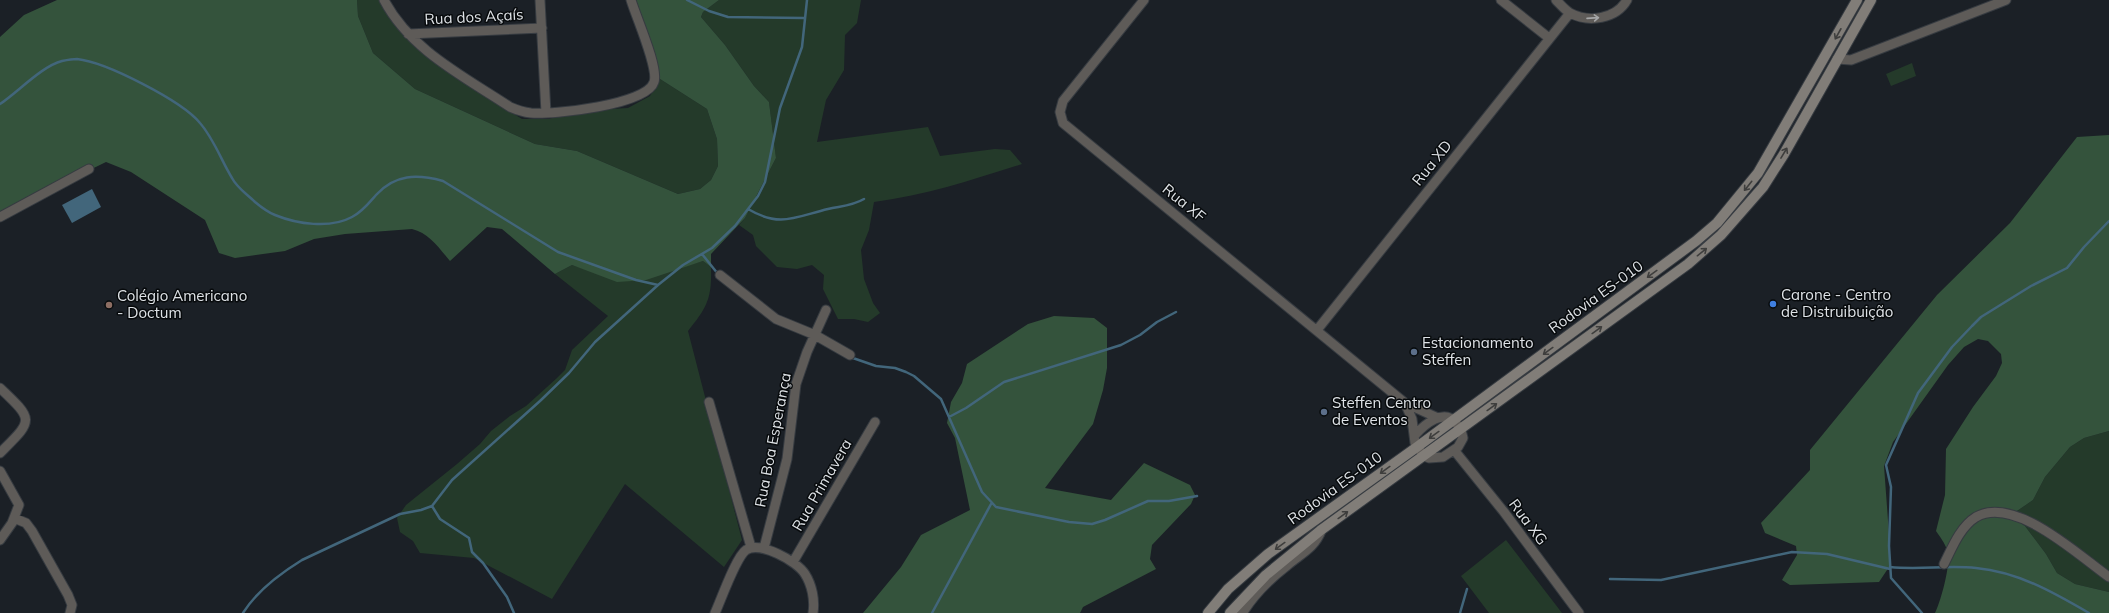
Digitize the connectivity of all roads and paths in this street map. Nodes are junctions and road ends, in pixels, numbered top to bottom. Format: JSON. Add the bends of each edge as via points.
{"nodes":[{"id":1,"x":384,"y":0,"type":"edge"},
{"id":2,"x":540,"y":0,"type":"edge"},
{"id":3,"x":631,"y":0,"type":"edge"},
{"id":4,"x":1144,"y":0,"type":"edge"},
{"id":5,"x":1501,"y":0,"type":"edge"},
{"id":6,"x":1556,"y":0,"type":"edge"},
{"id":7,"x":1627,"y":0,"type":"edge"},
{"id":8,"x":1857,"y":0,"type":"edge"},
{"id":9,"x":1871,"y":0,"type":"edge"},
{"id":10,"x":2006,"y":0,"type":"edge"},
{"id":11,"x":1570,"y":13,"type":"junction"},
{"id":12,"x":542,"y":28,"type":"junction"},
{"id":13,"x":408,"y":34,"type":"junction"},
{"id":14,"x":1549,"y":38,"type":"junction"},
{"id":15,"x":1837,"y":59,"type":"junction"},
{"id":16,"x":546,"y":113,"type":"junction"},
{"id":17,"x":89,"y":169,"type":"dead end"},
{"id":18,"x":0,"y":217,"type":"edge"},
{"id":19,"x":720,"y":275,"type":"dead end"},
{"id":20,"x":826,"y":310,"type":"dead end"},
{"id":21,"x":1317,"y":330,"type":"junction"},
{"id":22,"x":815,"y":334,"type":"junction"},
{"id":23,"x":850,"y":355,"type":"dead end"},
{"id":24,"x":0,"y":388,"type":"edge"},
{"id":25,"x":709,"y":402,"type":"dead end"},
{"id":26,"x":1406,"y":403,"type":"junction"},
{"id":27,"x":1438,"y":418,"type":"junction"},
{"id":28,"x":1454,"y":420,"type":"junction"},
{"id":29,"x":875,"y":422,"type":"dead end"},
{"id":30,"x":1461,"y":430,"type":"junction"},
{"id":31,"x":1415,"y":435,"type":"junction"},
{"id":32,"x":1417,"y":447,"type":"junction"},
{"id":33,"x":1454,"y":450,"type":"junction"},
{"id":34,"x":0,"y":453,"type":"edge"},
{"id":35,"x":1424,"y":456,"type":"junction"},
{"id":36,"x":0,"y":471,"type":"edge"},
{"id":37,"x":14,"y":518,"type":"junction"},
{"id":38,"x":1321,"y":530,"type":"junction"},
{"id":39,"x":0,"y":540,"type":"edge"},
{"id":40,"x":751,"y":547,"type":"junction"},
{"id":41,"x":764,"y":548,"type":"junction"},
{"id":42,"x":793,"y":562,"type":"junction"},
{"id":43,"x":1944,"y":564,"type":"dead end"},
{"id":44,"x":2109,"y":577,"type":"edge"},
{"id":45,"x":70,"y":613,"type":"edge"},
{"id":46,"x":715,"y":613,"type":"edge"},
{"id":47,"x":813,"y":613,"type":"edge"},
{"id":48,"x":1208,"y":613,"type":"edge"},
{"id":49,"x":1230,"y":613,"type":"edge"},
{"id":50,"x":1242,"y":613,"type":"edge"},
{"id":51,"x":1579,"y":613,"type":"edge"}],
"edges":[{"from":1,"to":13,"type":"street"},
{"from":2,"to":12,"type":"street"},
{"from":3,"to":16,"type":"street","via":[[653,64],[655,77],[651,87],[636,96],[609,104]]},
{"from":4,"to":21,"type":"street","name":"Rua XF","via":[[1063,102],[1060,107],[1060,118]]},
{"from":5,"to":14,"type":"street"},
{"from":6,"to":11,"type":"street"},
{"from":11,"to":7,"type":"street","one_way":true,"via":[[1588,19],[1607,16],[1624,5]]},
{"from":8,"to":28,"type":"main road","name":"Rodovia ES-010","one_way":true,"via":[[1758,173],[1717,223]]},
{"from":9,"to":15,"type":"main road","name":"Rodovia ES-010"},
{"from":10,"to":15,"type":"street","via":[[1851,60]]},
{"from":11,"to":14,"type":"street","name":"Rua XD"},
{"from":12,"to":13,"type":"street","name":"Rua dos Açaís"},
{"from":12,"to":16,"type":"street"},
{"from":13,"to":16,"type":"street","via":[[438,60],[510,107],[521,111]]},
{"from":14,"to":21,"type":"street","name":"Rua XD"},
{"from":30,"to":15,"type":"main road","name":"Rodovia ES-010","one_way":true,"via":[[1688,264],[1721,235],[1763,187]]},
{"from":17,"to":18,"type":"street"},
{"from":19,"to":22,"type":"street","via":[[776,319]]},
{"from":20,"to":22,"type":"street","name":"Rua Boa Esperança"},
{"from":21,"to":26,"type":"street","name":"Rua XF"},
{"from":22,"to":23,"type":"street"},
{"from":22,"to":41,"type":"street","name":"Rua Boa Esperança","via":[[792,403],[787,459]]},
{"from":24,"to":34,"type":"street","via":[[22,409],[26,420],[22,431]]},
{"from":25,"to":40,"type":"street"},
{"from":26,"to":27,"type":"street","name":"Rua XF"},
{"from":26,"to":31,"type":"street"},
{"from":27,"to":28,"type":"street","name":"Rua XF"},
{"from":27,"to":31,"type":"street"},
{"from":28,"to":30,"type":"street"},
{"from":28,"to":32,"type":"main road","name":"Rodovia ES-010","one_way":true},
{"from":29,"to":42,"type":"street","name":"Rua Primavera"},
{"from":30,"to":33,"type":"street","via":[[1463,438]]},
{"from":30,"to":35,"type":"main road","name":"Rodovia ES-010"},
{"from":31,"to":32,"type":"street"},
{"from":32,"to":35,"type":"street"},
{"from":32,"to":48,"type":"main road","name":"Rodovia ES-010","one_way":true,"via":[[1250,568]]},
{"from":33,"to":35,"type":"street","via":[[1436,458]]},
{"from":33,"to":51,"type":"street","name":"Rua XG"},
{"from":38,"to":35,"type":"main road","name":"Rodovia ES-010","one_way":true},
{"from":36,"to":37,"type":"street","via":[[19,505]]},
{"from":37,"to":39,"type":"street"},
{"from":37,"to":45,"type":"street","via":[[26,523],[32,531],[68,595],[72,605]]},
{"from":38,"to":49,"type":"main road","name":"Rodovia ES-010","via":[[1266,575]]},
{"from":38,"to":50,"type":"street","via":[[1316,542],[1264,584]]},
{"from":40,"to":41,"type":"street"},
{"from":40,"to":46,"type":"street","via":[[741,554]]},
{"from":41,"to":42,"type":"street"},
{"from":42,"to":47,"type":"street","via":[[809,581]]},
{"from":43,"to":44,"type":"street","via":[[1958,536],[1972,520],[1984,514],[2000,512],[2044,529]]}]}
